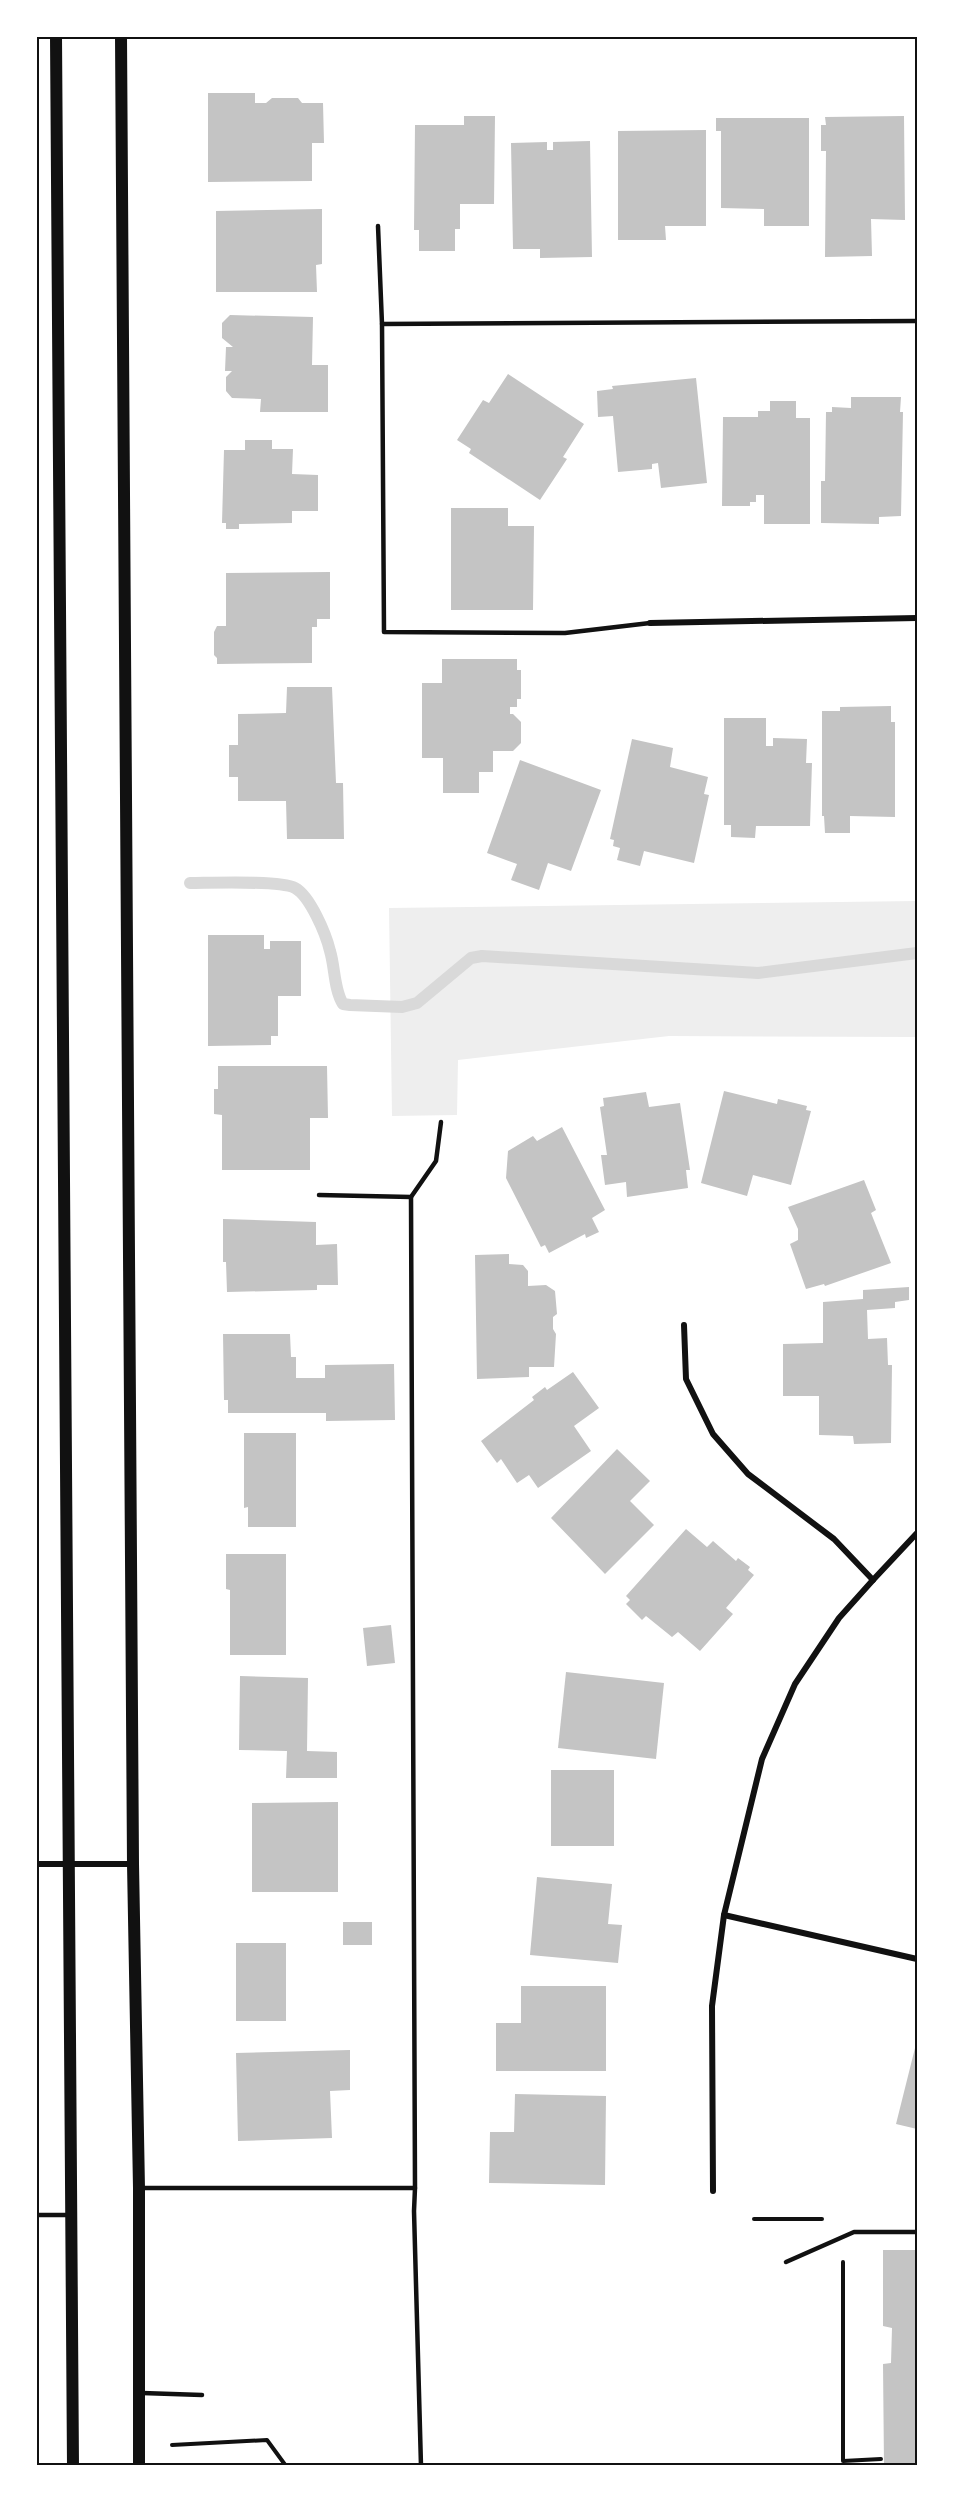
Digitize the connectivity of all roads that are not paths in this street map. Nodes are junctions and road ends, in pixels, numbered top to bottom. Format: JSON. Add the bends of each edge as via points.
{"nodes":[{"id":1,"x":56,"y":36,"type":"edge"},
{"id":2,"x":121,"y":36,"type":"edge"},
{"id":3,"x":378,"y":226,"type":"dead end"},
{"id":4,"x":917,"y":321,"type":"edge"},
{"id":5,"x":381,"y":324,"type":"junction"},
{"id":6,"x":917,"y":618,"type":"edge"},
{"id":7,"x":650,"y":623,"type":"joint"},
{"id":8,"x":441,"y":1122,"type":"dead end"},
{"id":9,"x":319,"y":1195,"type":"dead end"},
{"id":10,"x":411,"y":1197,"type":"junction"},
{"id":11,"x":684,"y":1325,"type":"dead end"},
{"id":12,"x":917,"y":1533,"type":"edge"},
{"id":13,"x":873,"y":1580,"type":"junction"},
{"id":14,"x":36,"y":1864,"type":"edge"},
{"id":15,"x":68,"y":1864,"type":"junction"},
{"id":16,"x":133,"y":1864,"type":"junction"},
{"id":17,"x":724,"y":1915,"type":"junction"},
{"id":18,"x":917,"y":1959,"type":"edge"},
{"id":19,"x":416,"y":2187,"type":"junction"},
{"id":20,"x":139,"y":2188,"type":"junction"},
{"id":21,"x":713,"y":2191,"type":"dead end"},
{"id":22,"x":36,"y":2215,"type":"edge"},
{"id":23,"x":71,"y":2215,"type":"junction"},
{"id":24,"x":917,"y":2232,"type":"edge"},
{"id":25,"x":786,"y":2262,"type":"dead end"},
{"id":26,"x":139,"y":2393,"type":"junction"},
{"id":27,"x":202,"y":2395,"type":"dead end"},
{"id":28,"x":73,"y":2466,"type":"edge"},
{"id":29,"x":139,"y":2466,"type":"edge"},
{"id":30,"x":421,"y":2466,"type":"edge"}],
"edges":[{"from":1,"to":15,"type":"main road"},
{"from":2,"to":16,"type":"main road"},
{"from":3,"to":5,"type":"lane"},
{"from":4,"to":5,"type":"lane"},
{"from":5,"to":7,"type":"lane","via":[[384,633],[565,633]]},
{"from":6,"to":7,"type":"street"},
{"from":8,"to":10,"type":"lane","via":[[436,1161]]},
{"from":9,"to":10,"type":"lane"},
{"from":10,"to":19,"type":"lane"},
{"from":11,"to":13,"type":"street","via":[[686,1379],[713,1434],[748,1474],[834,1539]]},
{"from":12,"to":13,"type":"street"},
{"from":13,"to":17,"type":"street","via":[[839,1618],[795,1684],[776,1723],[762,1759]]},
{"from":14,"to":15,"type":"street"},
{"from":15,"to":16,"type":"street"},
{"from":15,"to":23,"type":"main road"},
{"from":16,"to":20,"type":"main road"},
{"from":17,"to":18,"type":"street"},
{"from":17,"to":21,"type":"street","via":[[712,2006]]},
{"from":19,"to":20,"type":"lane"},
{"from":19,"to":30,"type":"lane"},
{"from":20,"to":26,"type":"main road"},
{"from":22,"to":23,"type":"lane"},
{"from":23,"to":28,"type":"main road"},
{"from":24,"to":25,"type":"lane","via":[[854,2232]]},
{"from":26,"to":27,"type":"lane"},
{"from":26,"to":29,"type":"main road"}]}
